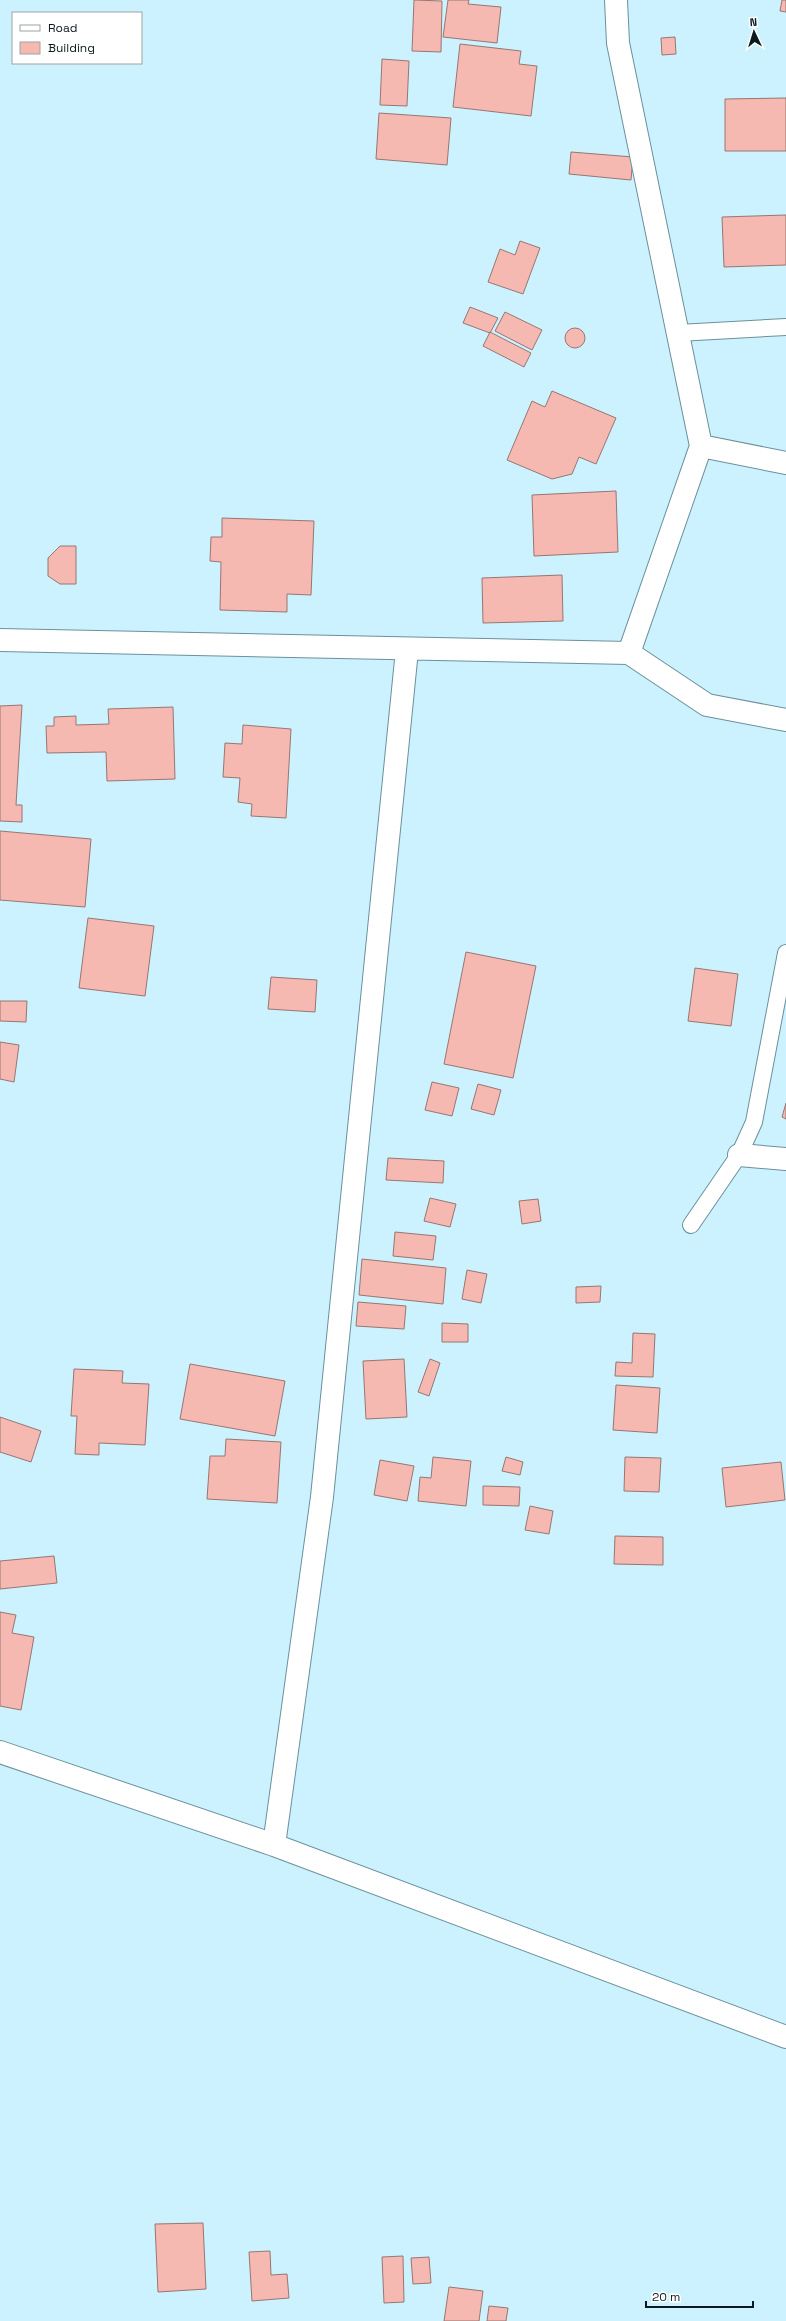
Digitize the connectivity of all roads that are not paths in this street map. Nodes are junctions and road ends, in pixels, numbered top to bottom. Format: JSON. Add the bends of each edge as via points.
{"nodes":[{"id":1,"x":616,"y":0,"type":"edge"},
{"id":2,"x":786,"y":327,"type":"edge"},
{"id":3,"x":678,"y":333,"type":"junction"},
{"id":4,"x":701,"y":446,"type":"junction"},
{"id":5,"x":786,"y":463,"type":"edge"},
{"id":6,"x":0,"y":640,"type":"edge"},
{"id":7,"x":407,"y":650,"type":"junction"},
{"id":8,"x":629,"y":653,"type":"junction"},
{"id":9,"x":786,"y":720,"type":"edge"},
{"id":10,"x":786,"y":953,"type":"edge"},
{"id":11,"x":739,"y":1156,"type":"junction"},
{"id":12,"x":786,"y":1159,"type":"edge"},
{"id":13,"x":691,"y":1225,"type":"dead end"},
{"id":14,"x":0,"y":1752,"type":"edge"},
{"id":15,"x":274,"y":1845,"type":"junction"},
{"id":16,"x":786,"y":2037,"type":"edge"}],
"edges":[{"from":1,"to":3,"type":"street","via":[[618,44]]},
{"from":2,"to":3,"type":"lane"},
{"from":3,"to":4,"type":"street"},
{"from":4,"to":5,"type":"street"},
{"from":4,"to":8,"type":"street"},
{"from":6,"to":7,"type":"street"},
{"from":7,"to":8,"type":"street"},
{"from":7,"to":15,"type":"street","via":[[322,1497]]},
{"from":8,"to":9,"type":"street","via":[[707,705]]},
{"from":10,"to":11,"type":"lane","via":[[754,1122]]},
{"from":11,"to":12,"type":"street"},
{"from":11,"to":13,"type":"lane"},
{"from":14,"to":15,"type":"street"},
{"from":15,"to":16,"type":"street"}]}
